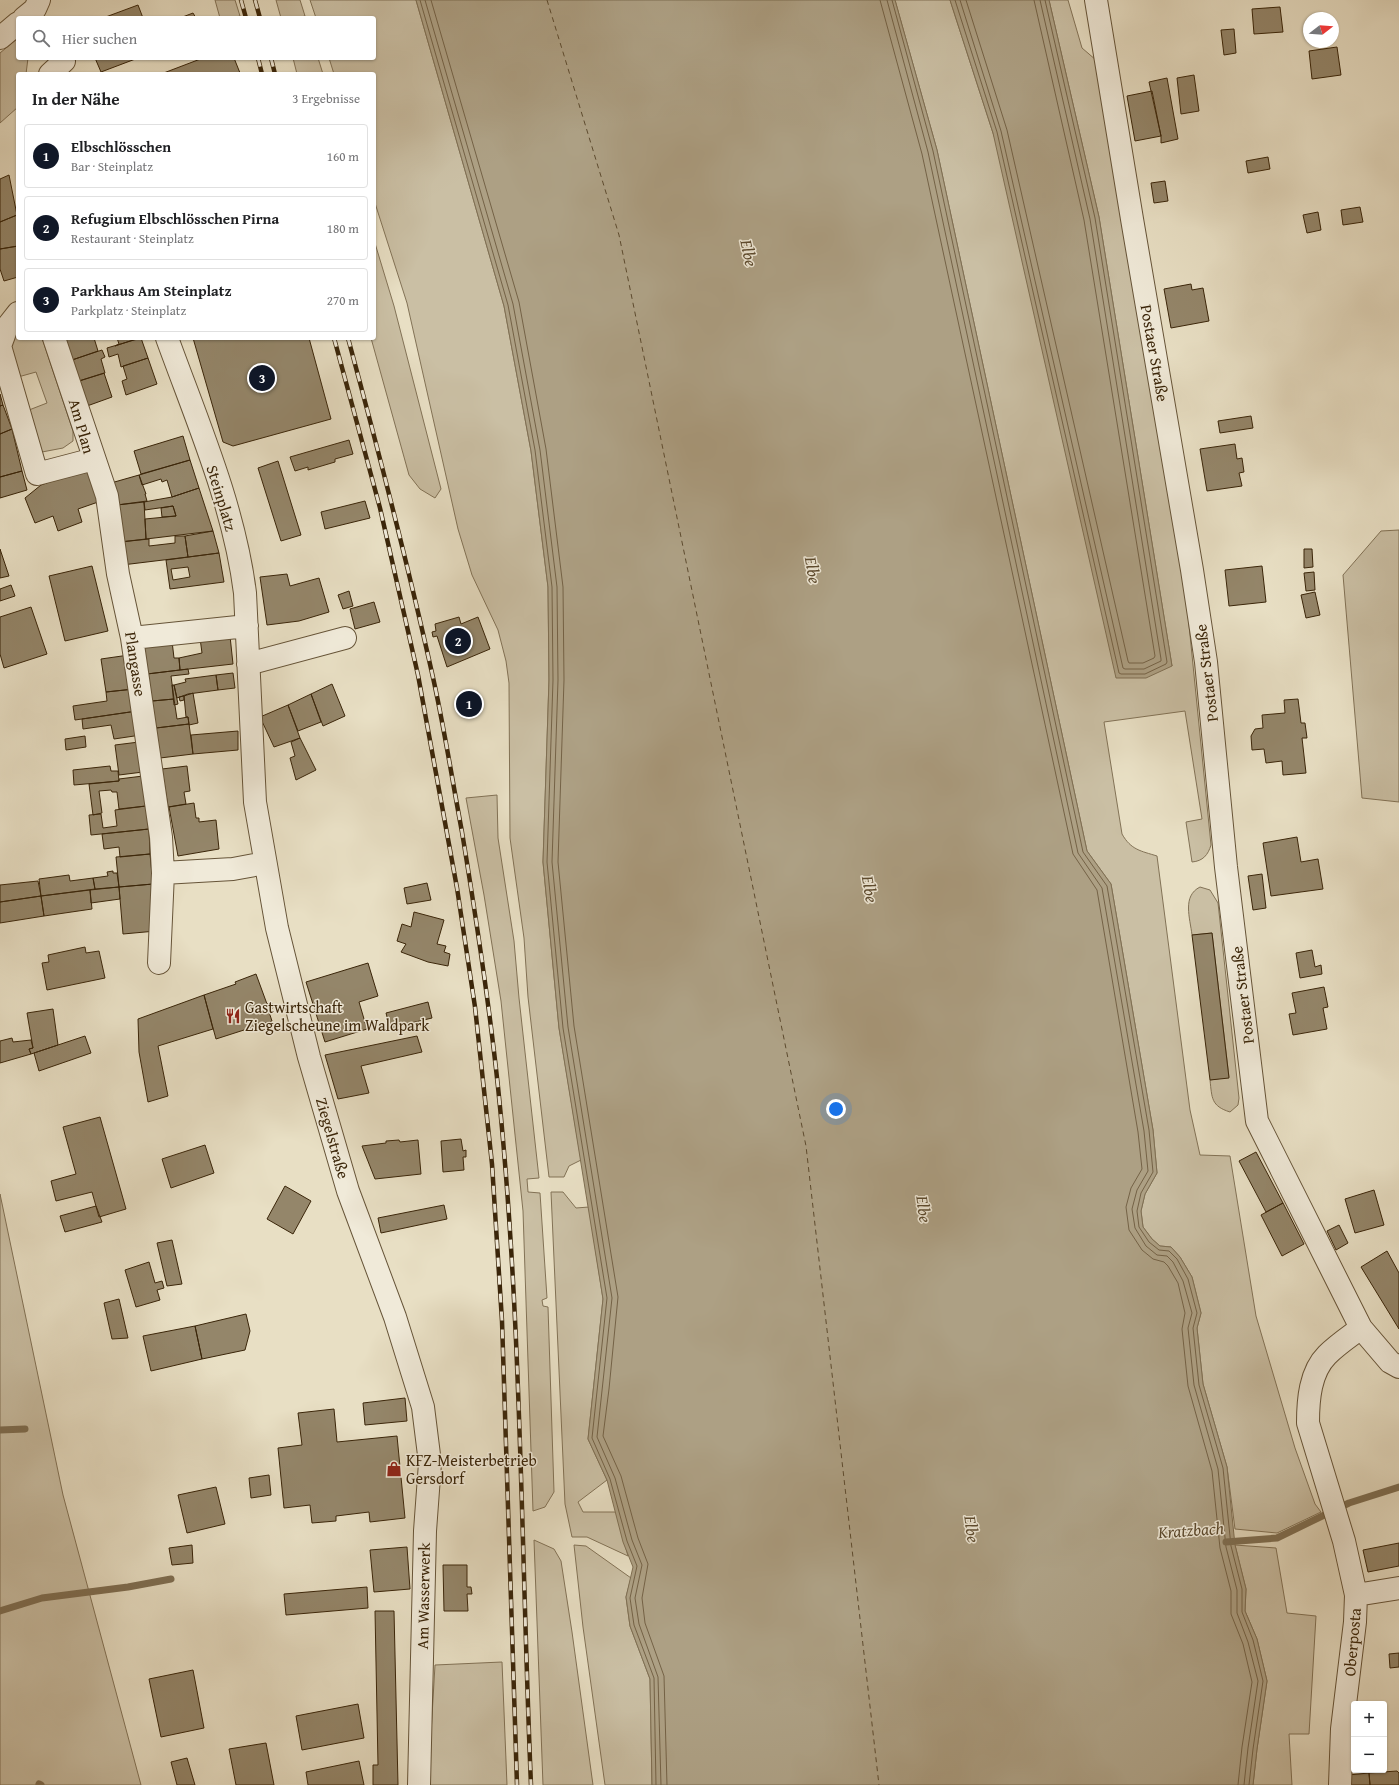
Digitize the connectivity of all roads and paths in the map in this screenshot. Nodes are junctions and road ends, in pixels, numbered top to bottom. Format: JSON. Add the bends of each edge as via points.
{"nodes":[{"id":1,"x":1096,"y":0,"type":"edge"},
{"id":2,"x":16,"y":25,"type":"edge"},
{"id":3,"x":0,"y":38,"type":"edge"},
{"id":4,"x":16,"y":316,"type":"edge"},
{"id":5,"x":55,"y":340,"type":"edge"},
{"id":6,"x":167,"y":340,"type":"edge"},
{"id":7,"x":94,"y":459,"type":"junction"},
{"id":8,"x":247,"y":626,"type":"junction"},
{"id":9,"x":132,"y":638,"type":"junction"},
{"id":10,"x":345,"y":638,"type":"dead end"},
{"id":11,"x":248,"y":664,"type":"junction"},
{"id":12,"x":265,"y":863,"type":"junction"},
{"id":13,"x":163,"y":873,"type":"junction"},
{"id":14,"x":159,"y":963,"type":"dead end"},
{"id":15,"x":1361,"y":1328,"type":"junction"},
{"id":16,"x":1399,"y":1367,"type":"edge"},
{"id":17,"x":423,"y":1407,"type":"joint"},
{"id":18,"x":1399,"y":1588,"type":"edge"},
{"id":19,"x":1356,"y":1595,"type":"junction"},
{"id":20,"x":419,"y":1785,"type":"edge"},
{"id":21,"x":1340,"y":1785,"type":"edge"}],
"edges":[{"from":1,"to":15,"type":"street","name":"Postaer Straße","via":[[1205,654],[1226,867],[1257,1121]]},
{"from":2,"to":3,"type":"street"},
{"from":4,"to":7,"type":"street","name":"Am Plan","via":[[7,327],[0,346],[37,474]]},
{"from":5,"to":7,"type":"street","name":"Am Plan"},
{"from":6,"to":8,"type":"street","name":"Steinplatz","via":[[224,498],[242,569]]},
{"from":7,"to":9,"type":"street","name":"Plangasse","via":[[107,496],[118,574]]},
{"from":8,"to":9,"type":"street"},
{"from":8,"to":11,"type":"street","name":"Steinplatz"},
{"from":9,"to":13,"type":"street","name":"Plangasse","via":[[161,838]]},
{"from":10,"to":11,"type":"street"},
{"from":11,"to":12,"type":"street","name":"Steinplatz","via":[[255,802]]},
{"from":12,"to":13,"type":"street","via":[[233,869]]},
{"from":12,"to":17,"type":"street","name":"Ziegelstraße","via":[[286,970],[348,1191],[395,1317]]},
{"from":13,"to":14,"type":"street","name":"Plangasse"},
{"from":15,"to":16,"type":"street","name":"Postaer Straße","via":[[1390,1362]]},
{"from":15,"to":19,"type":"street","name":"Oberposta","via":[[1326,1356],[1312,1383],[1308,1403],[1308,1423],[1344,1541]]},
{"from":17,"to":20,"type":"street","name":"Am Wasserwerk","via":[[430,1463],[425,1531]]},
{"from":18,"to":19,"type":"street","name":"Oberposta"},
{"from":19,"to":21,"type":"street","name":"Oberposta","via":[[1342,1729]]}]}
